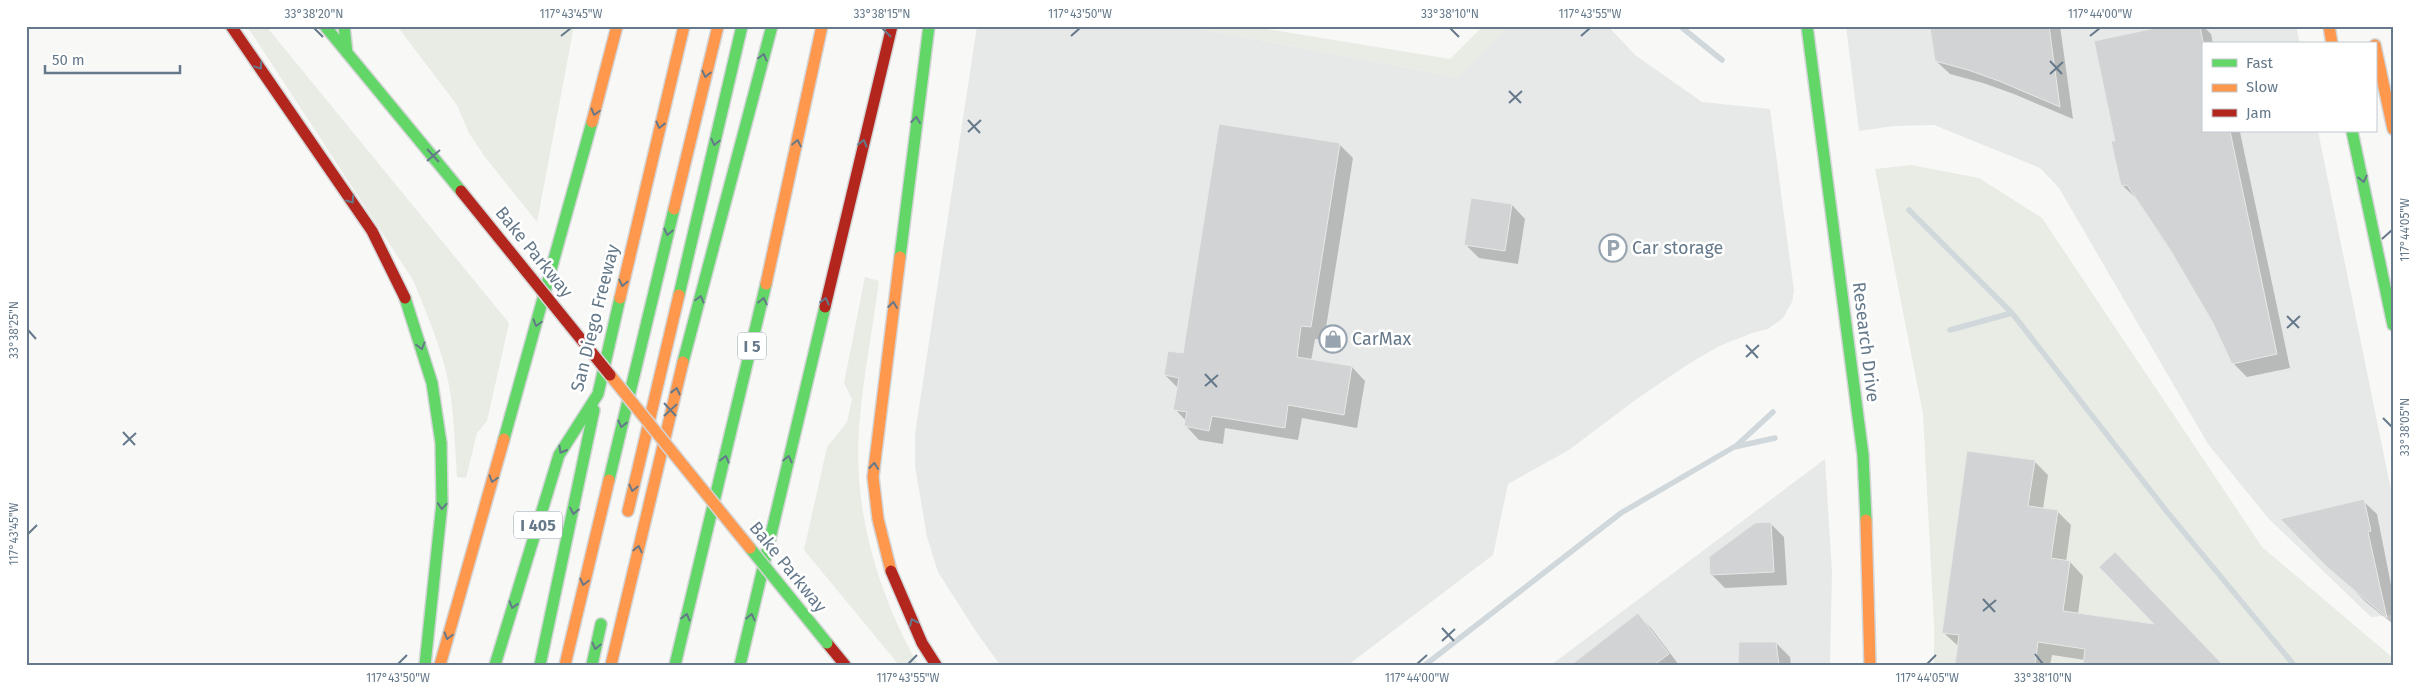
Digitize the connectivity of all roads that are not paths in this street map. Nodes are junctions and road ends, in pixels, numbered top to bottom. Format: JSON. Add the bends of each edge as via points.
{"nodes":[{"id":1,"x":232,"y":26,"type":"edge"},
{"id":2,"x":325,"y":26,"type":"edge"},
{"id":3,"x":344,"y":26,"type":"edge"},
{"id":4,"x":608,"y":26,"type":"edge"},
{"id":5,"x":617,"y":26,"type":"edge"},
{"id":6,"x":684,"y":26,"type":"edge"},
{"id":7,"x":718,"y":26,"type":"edge"},
{"id":8,"x":742,"y":26,"type":"edge"},
{"id":9,"x":772,"y":26,"type":"edge"},
{"id":10,"x":822,"y":26,"type":"edge"},
{"id":11,"x":892,"y":26,"type":"edge"},
{"id":12,"x":929,"y":26,"type":"edge"},
{"id":13,"x":1807,"y":26,"type":"edge"},
{"id":14,"x":2329,"y":26,"type":"edge"},
{"id":15,"x":2332,"y":42,"type":"edge"},
{"id":16,"x":2376,"y":46,"type":"edge"},
{"id":17,"x":347,"y":53,"type":"junction"},
{"id":18,"x":607,"y":64,"type":"junction"},
{"id":19,"x":2393,"y":129,"type":"edge"},
{"id":20,"x":2352,"y":132,"type":"edge"},
{"id":21,"x":2393,"y":325,"type":"edge"},
{"id":22,"x":598,"y":394,"type":"junction"},
{"id":23,"x":624,"y":526,"type":"dead end"},
{"id":24,"x":605,"y":609,"type":"dead end"},
{"id":25,"x":425,"y":665,"type":"edge"},
{"id":26,"x":440,"y":665,"type":"edge"},
{"id":27,"x":495,"y":665,"type":"edge"},
{"id":28,"x":540,"y":665,"type":"edge"},
{"id":29,"x":565,"y":665,"type":"edge"},
{"id":30,"x":592,"y":665,"type":"edge"},
{"id":31,"x":611,"y":665,"type":"edge"},
{"id":32,"x":675,"y":665,"type":"edge"},
{"id":33,"x":740,"y":665,"type":"edge"},
{"id":34,"x":845,"y":665,"type":"edge"},
{"id":35,"x":936,"y":665,"type":"edge"},
{"id":36,"x":1870,"y":665,"type":"edge"}],
"edges":[{"from":1,"to":25,"type":"main road","one_way":true,"via":[[372,231],[402,286],[419,337],[432,384],[441,443],[442,503]]},
{"from":2,"to":17,"type":"main road","name":"Bake Parkway"},
{"from":3,"to":17,"type":"main road"},
{"from":4,"to":18,"type":"main road"},
{"from":5,"to":18,"type":"main road"},
{"from":6,"to":22,"type":"main road","name":"San Diego Freeway","one_way":true},
{"from":7,"to":29,"type":"main road","one_way":true},
{"from":8,"to":23,"type":"main road","one_way":true},
{"from":31,"to":9,"type":"main road","one_way":true,"via":[[687,346]]},
{"from":32,"to":10,"type":"main road","number":"I 5","one_way":true,"via":[[758,322]]},
{"from":33,"to":11,"type":"main road","one_way":true},
{"from":35,"to":12,"type":"main road","one_way":true,"via":[[922,643],[888,566],[873,478]]},
{"from":13,"to":36,"type":"main road","name":"Research Drive","via":[[1863,455]]},
{"from":14,"to":15,"type":"main road"},
{"from":16,"to":19,"type":"main road"},
{"from":17,"to":34,"type":"main road","name":"Bake Parkway","bridge":true},
{"from":18,"to":26,"type":"main road","one_way":true},
{"from":20,"to":21,"type":"main road","one_way":true},
{"from":22,"to":27,"type":"main road","name":"San Diego Freeway","number":"I 405","one_way":true,"via":[[559,455]]},
{"from":22,"to":28,"type":"main road","one_way":true},
{"from":24,"to":30,"type":"main road","one_way":true}]}
